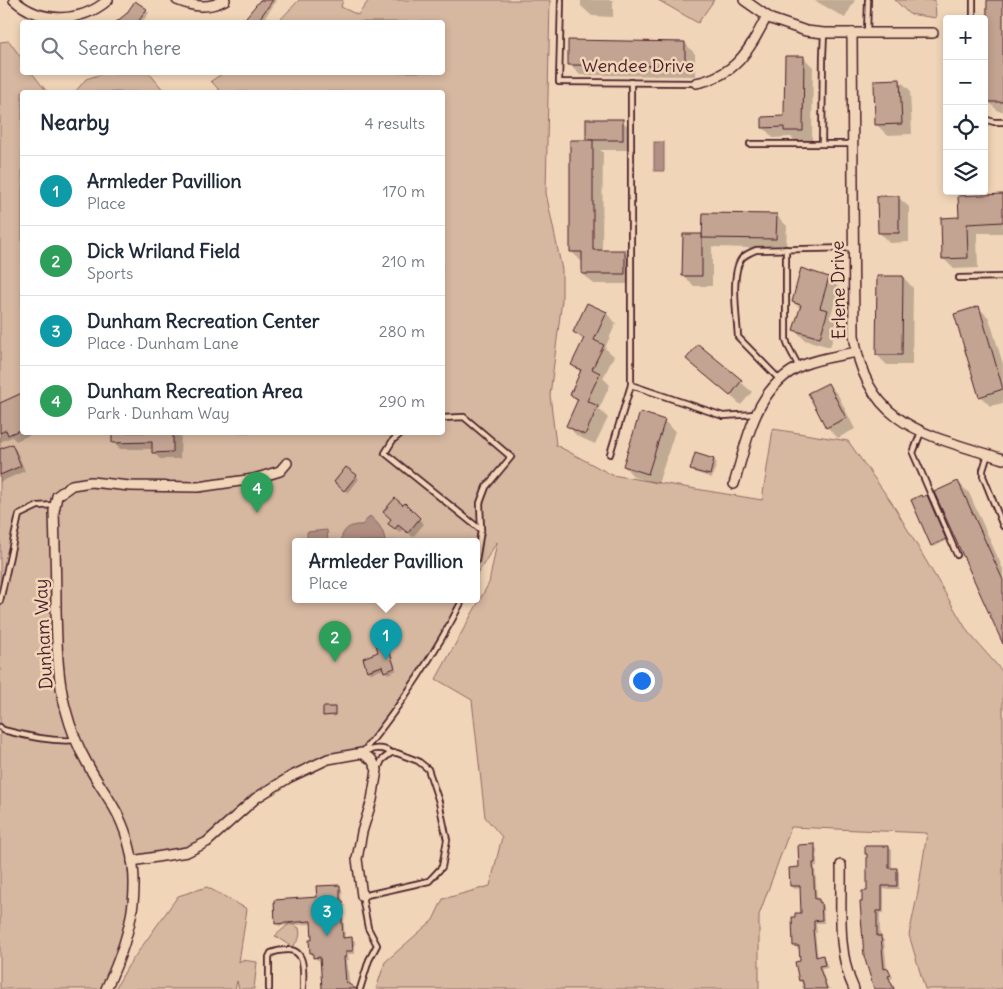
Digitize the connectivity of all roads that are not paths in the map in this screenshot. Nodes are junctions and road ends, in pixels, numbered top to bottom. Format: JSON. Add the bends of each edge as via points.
{"nodes":[{"id":1,"x":14,"y":0,"type":"edge"},
{"id":2,"x":108,"y":0,"type":"edge"},
{"id":3,"x":177,"y":0,"type":"edge"},
{"id":4,"x":225,"y":0,"type":"edge"},
{"id":5,"x":562,"y":0,"type":"edge"},
{"id":6,"x":744,"y":0,"type":"edge"},
{"id":7,"x":868,"y":0,"type":"edge"},
{"id":8,"x":973,"y":0,"type":"edge"},
{"id":9,"x":973,"y":15,"type":"edge"},
{"id":10,"x":767,"y":16,"type":"junction"},
{"id":11,"x":824,"y":33,"type":"junction"},
{"id":12,"x":852,"y":33,"type":"junction"},
{"id":13,"x":867,"y":33,"type":"junction"},
{"id":14,"x":933,"y":33,"type":"dead end"},
{"id":15,"x":631,"y":82,"type":"junction"},
{"id":16,"x":696,"y":83,"type":"joint"},
{"id":17,"x":988,"y":120,"type":"edge"},
{"id":18,"x":1003,"y":122,"type":"edge"},
{"id":19,"x":750,"y":144,"type":"dead end"},
{"id":20,"x":822,"y":144,"type":"junction"},
{"id":21,"x":853,"y":144,"type":"junction"},
{"id":22,"x":853,"y":248,"type":"junction"},
{"id":23,"x":786,"y":249,"type":"junction"},
{"id":24,"x":958,"y":278,"type":"dead end"},
{"id":25,"x":1003,"y":278,"type":"edge"},
{"id":26,"x":856,"y":352,"type":"junction"},
{"id":27,"x":799,"y":367,"type":"junction"},
{"id":28,"x":780,"y":380,"type":"junction"},
{"id":29,"x":632,"y":385,"type":"junction"},
{"id":30,"x":756,"y":414,"type":"junction"},
{"id":31,"x":445,"y":418,"type":"edge"},
{"id":32,"x":921,"y":432,"type":"junction"},
{"id":33,"x":399,"y":435,"type":"edge"},
{"id":34,"x":610,"y":454,"type":"dead end"},
{"id":35,"x":988,"y":454,"type":"junction"},
{"id":36,"x":1003,"y":459,"type":"edge"},
{"id":37,"x":287,"y":463,"type":"dead end"},
{"id":38,"x":734,"y":484,"type":"dead end"},
{"id":39,"x":56,"y":504,"type":"junction"},
{"id":40,"x":1003,"y":526,"type":"edge"},
{"id":41,"x":481,"y":530,"type":"junction"},
{"id":42,"x":480,"y":538,"type":"edge"},
{"id":43,"x":957,"y":556,"type":"dead end"},
{"id":44,"x":0,"y":601,"type":"edge"},
{"id":45,"x":461,"y":603,"type":"edge"},
{"id":46,"x":0,"y":727,"type":"edge"},
{"id":47,"x":76,"y":740,"type":"junction"},
{"id":48,"x":362,"y":753,"type":"junction"},
{"id":49,"x":390,"y":753,"type":"junction"},
{"id":50,"x":377,"y":770,"type":"junction"},
{"id":51,"x":132,"y":862,"type":"junction"},
{"id":52,"x":841,"y":865,"type":"dead end"},
{"id":53,"x":362,"y":896,"type":"junction"},
{"id":54,"x":106,"y":989,"type":"edge"},
{"id":55,"x":269,"y":989,"type":"edge"},
{"id":56,"x":303,"y":989,"type":"edge"},
{"id":57,"x":360,"y":989,"type":"edge"},
{"id":58,"x":854,"y":989,"type":"edge"}],
"edges":[{"from":1,"to":2,"type":"street","via":[[30,11],[55,18],[86,14]]},
{"from":3,"to":4,"type":"street","via":[[200,7]]},
{"from":5,"to":15,"type":"lane","name":"Wendee Drive","via":[[559,82]]},
{"from":6,"to":10,"type":"street"},
{"from":7,"to":13,"type":"lane"},
{"from":8,"to":9,"type":"lane"},
{"from":10,"to":11,"type":"street","via":[[788,26]]},
{"from":10,"to":16,"type":"street","name":"Wendee Drive","via":[[744,56],[731,69],[714,80]]},
{"from":11,"to":12,"type":"street"},
{"from":11,"to":20,"type":"lane"},
{"from":12,"to":13,"type":"street"},
{"from":12,"to":21,"type":"street","name":"Erlene Drive"},
{"from":13,"to":14,"type":"street"},
{"from":15,"to":16,"type":"lane","name":"Wendee Drive"},
{"from":15,"to":29,"type":"lane"},
{"from":17,"to":18,"type":"lane"},
{"from":19,"to":20,"type":"lane"},
{"from":20,"to":21,"type":"lane"},
{"from":21,"to":22,"type":"street","name":"Erlene Drive"},
{"from":22,"to":23,"type":"lane"},
{"from":22,"to":26,"type":"street","name":"Erlene Drive"},
{"from":23,"to":27,"type":"lane","via":[[786,339]]},
{"from":23,"to":28,"type":"lane","via":[[749,253],[742,258],[736,281],[738,336]]},
{"from":24,"to":25,"type":"lane"},
{"from":26,"to":27,"type":"street"},
{"from":26,"to":32,"type":"street","name":"Erlene Drive","via":[[868,384],[879,399],[902,421]]},
{"from":27,"to":28,"type":"street"},
{"from":28,"to":30,"type":"street"},
{"from":29,"to":30,"type":"lane","via":[[723,416]]},
{"from":29,"to":34,"type":"lane"},
{"from":30,"to":38,"type":"street"},
{"from":31,"to":41,"type":"lane","via":[[464,417],[511,457],[486,486],[480,503]]},
{"from":32,"to":35,"type":"street","name":"Erlene Drive"},
{"from":32,"to":43,"type":"lane","via":[[913,453]]},
{"from":33,"to":41,"type":"lane","via":[[384,453]]},
{"from":35,"to":36,"type":"street","name":"Erlene Drive"},
{"from":35,"to":40,"type":"lane","via":[[983,476]]},
{"from":37,"to":39,"type":"street","via":[[280,471],[254,479],[198,487],[90,482],[72,485],[57,496]]},
{"from":39,"to":44,"type":"lane","via":[[38,506],[19,515]]},
{"from":39,"to":47,"type":"street","name":"Dunham Way","via":[[59,678]]},
{"from":41,"to":42,"type":"lane"},
{"from":45,"to":48,"type":"lane","via":[[421,674]]},
{"from":46,"to":47,"type":"lane","via":[[29,737]]},
{"from":47,"to":51,"type":"street","name":"Dunham Way","via":[[117,814]]},
{"from":48,"to":49,"type":"lane","via":[[375,749]]},
{"from":48,"to":50,"type":"street","via":[[372,760]]},
{"from":48,"to":51,"type":"street","via":[[328,759],[290,777],[256,798],[207,842],[187,852]]},
{"from":49,"to":50,"type":"lane"},
{"from":49,"to":53,"type":"lane","via":[[418,761],[428,770],[447,840],[442,868],[429,882]]},
{"from":50,"to":53,"type":"street","via":[[357,859]]},
{"from":51,"to":54,"type":"street","name":"Dunham Way","via":[[135,890],[132,918],[126,943]]},
{"from":52,"to":58,"type":"street","via":[[842,946]]},
{"from":53,"to":57,"type":"lane","via":[[368,928],[377,945]]},
{"from":55,"to":56,"type":"lane","via":[[268,957],[277,950],[298,952],[302,961]]}]}
